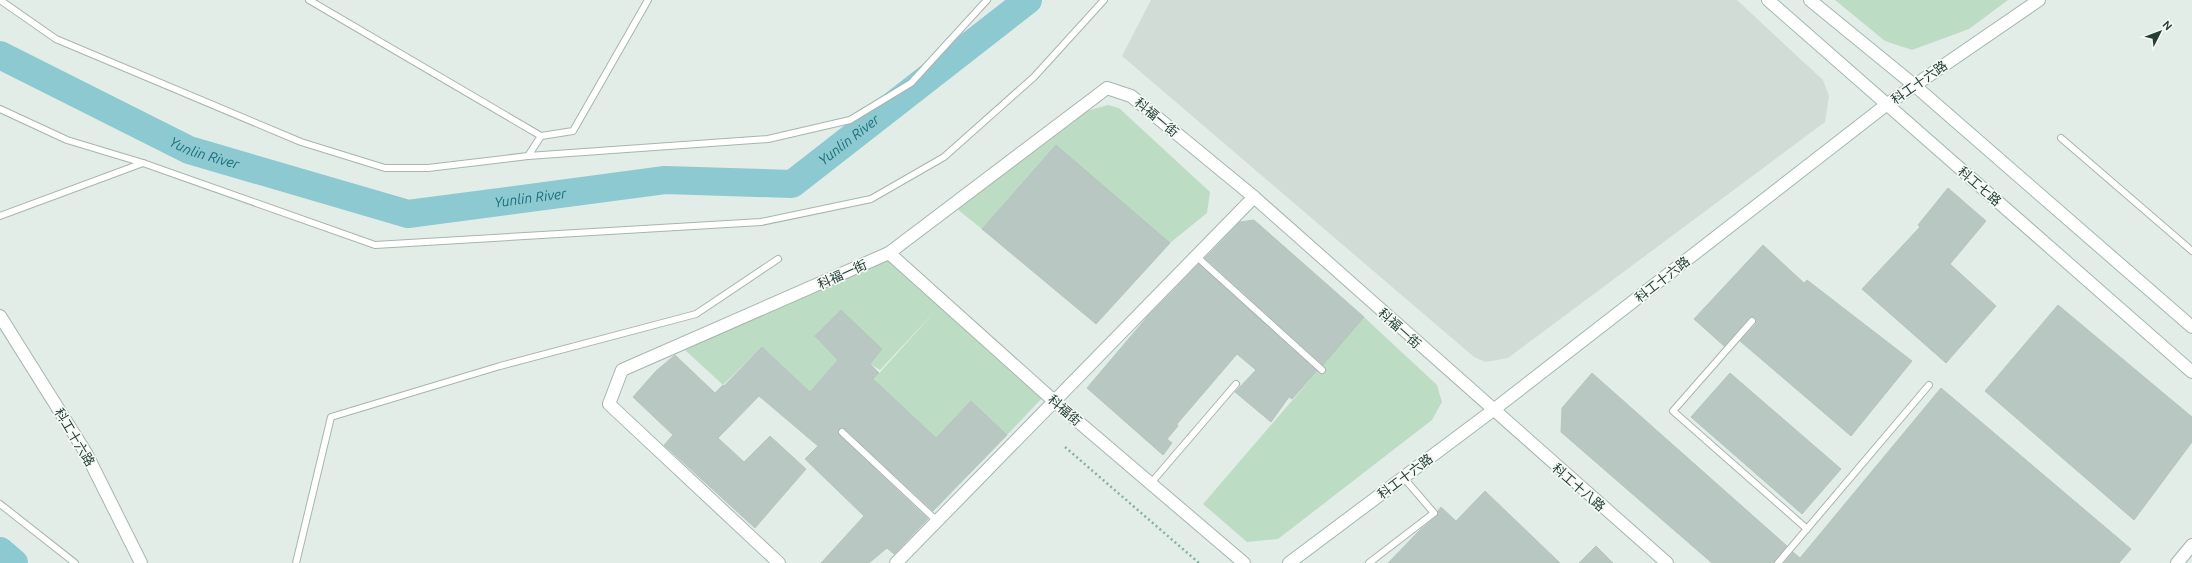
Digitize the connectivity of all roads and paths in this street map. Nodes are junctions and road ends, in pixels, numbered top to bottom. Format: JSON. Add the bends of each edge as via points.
{"nodes":[{"id":1,"x":0,"y":0,"type":"edge"},
{"id":2,"x":309,"y":0,"type":"edge"},
{"id":3,"x":648,"y":0,"type":"edge"},
{"id":4,"x":987,"y":0,"type":"edge"},
{"id":5,"x":1104,"y":0,"type":"edge"},
{"id":6,"x":1768,"y":0,"type":"edge"},
{"id":7,"x":1810,"y":0,"type":"edge"},
{"id":8,"x":2039,"y":0,"type":"edge"},
{"id":9,"x":1914,"y":85,"type":"junction"},
{"id":10,"x":1886,"y":105,"type":"junction"},
{"id":11,"x":0,"y":109,"type":"edge"},
{"id":12,"x":541,"y":136,"type":"junction"},
{"id":13,"x":2062,"y":138,"type":"dead end"},
{"id":14,"x":528,"y":156,"type":"junction"},
{"id":15,"x":143,"y":164,"type":"junction"},
{"id":16,"x":1254,"y":197,"type":"junction"},
{"id":17,"x":0,"y":216,"type":"edge"},
{"id":18,"x":2192,"y":251,"type":"edge"},
{"id":19,"x":889,"y":253,"type":"junction"},
{"id":20,"x":1196,"y":256,"type":"junction"},
{"id":21,"x":778,"y":259,"type":"dead end"},
{"id":22,"x":0,"y":316,"type":"edge"},
{"id":23,"x":1752,"y":321,"type":"dead end"},
{"id":24,"x":2192,"y":326,"type":"edge"},
{"id":25,"x":1322,"y":370,"type":"dead end"},
{"id":26,"x":2192,"y":372,"type":"edge"},
{"id":27,"x":1236,"y":384,"type":"dead end"},
{"id":28,"x":1928,"y":385,"type":"dead end"},
{"id":29,"x":1054,"y":401,"type":"junction"},
{"id":30,"x":1492,"y":411,"type":"junction"},
{"id":31,"x":842,"y":432,"type":"dead end"},
{"id":32,"x":1065,"y":447,"type":"dead end"},
{"id":33,"x":1403,"y":477,"type":"junction"},
{"id":34,"x":1151,"y":483,"type":"junction"},
{"id":35,"x":0,"y":504,"type":"edge"},
{"id":36,"x":937,"y":521,"type":"junction"},
{"id":37,"x":1807,"y":529,"type":"junction"},
{"id":38,"x":2192,"y":545,"type":"edge"},
{"id":39,"x":1660,"y":560,"type":"edge"},
{"id":40,"x":75,"y":563,"type":"edge"},
{"id":41,"x":141,"y":563,"type":"edge"},
{"id":42,"x":296,"y":563,"type":"edge"},
{"id":43,"x":779,"y":563,"type":"edge"},
{"id":44,"x":896,"y":563,"type":"edge"},
{"id":45,"x":1199,"y":563,"type":"edge"},
{"id":46,"x":1244,"y":563,"type":"edge"},
{"id":47,"x":1289,"y":563,"type":"edge"},
{"id":48,"x":1369,"y":563,"type":"edge"},
{"id":49,"x":1778,"y":563,"type":"edge"},
{"id":50,"x":2177,"y":563,"type":"edge"}],
"edges":[{"from":1,"to":14,"type":"lane","via":[[56,39],[301,142],[385,168],[428,168]]},
{"from":2,"to":12,"type":"lane"},
{"from":3,"to":12,"type":"lane","via":[[573,131]]},
{"from":4,"to":14,"type":"lane","via":[[911,83],[850,120],[768,139]]},
{"from":5,"to":15,"type":"lane","via":[[1034,77],[944,157],[871,199],[761,222],[375,245]]},
{"from":6,"to":10,"type":"street","name":"科工七路"},
{"from":7,"to":9,"type":"street"},
{"from":8,"to":9,"type":"street","name":"科工十六路"},
{"from":9,"to":10,"type":"street","name":"科工十六路"},
{"from":9,"to":24,"type":"street"},
{"from":10,"to":26,"type":"street","name":"科工七路"},
{"from":10,"to":30,"type":"street","name":"科工十六路"},
{"from":11,"to":15,"type":"lane","via":[[67,140]]},
{"from":12,"to":14,"type":"lane"},
{"from":13,"to":18,"type":"lane"},
{"from":15,"to":17,"type":"lane"},
{"from":16,"to":19,"type":"street","name":"科福一街","via":[[1131,96],[1107,88]]},
{"from":16,"to":20,"type":"street"},
{"from":16,"to":30,"type":"street","name":"科福一街"},
{"from":19,"to":29,"type":"street","name":"科福街"},
{"from":19,"to":43,"type":"street","name":"科福一街","via":[[622,370],[609,404]]},
{"from":20,"to":25,"type":"lane"},
{"from":20,"to":29,"type":"street"},
{"from":21,"to":42,"type":"lane","via":[[696,314],[500,366],[331,417]]},
{"from":22,"to":41,"type":"street","name":"科工十六路","via":[[86,453]]},
{"from":23,"to":37,"type":"lane","via":[[1673,411]]},
{"from":27,"to":34,"type":"lane"},
{"from":28,"to":37,"type":"lane"},
{"from":29,"to":34,"type":"street","name":"科福街"},
{"from":29,"to":36,"type":"street"},
{"from":30,"to":33,"type":"street","name":"科工十六路"},
{"from":30,"to":39,"type":"street","name":"科工十八路"},
{"from":31,"to":36,"type":"lane"},
{"from":32,"to":45,"type":"path"},
{"from":33,"to":47,"type":"street","name":"科工十六路"},
{"from":33,"to":48,"type":"lane","via":[[1434,513]]},
{"from":34,"to":46,"type":"street","name":"科福街"},
{"from":35,"to":40,"type":"lane"},
{"from":36,"to":44,"type":"street"},
{"from":37,"to":49,"type":"lane"},
{"from":38,"to":50,"type":"street"}]}
